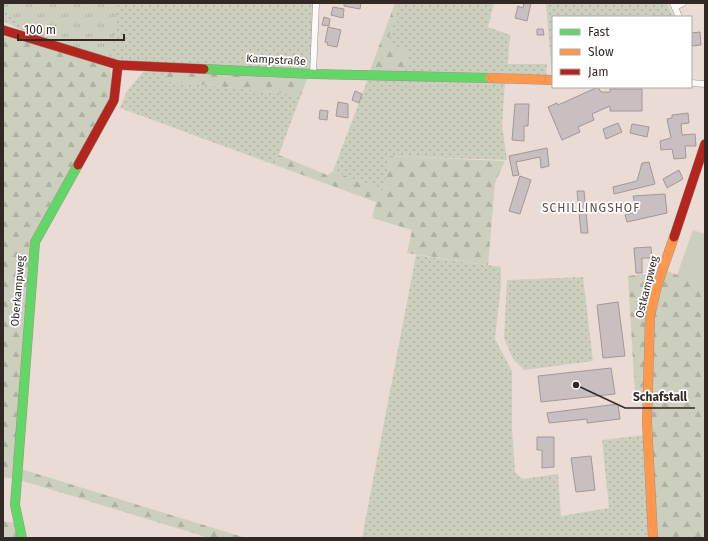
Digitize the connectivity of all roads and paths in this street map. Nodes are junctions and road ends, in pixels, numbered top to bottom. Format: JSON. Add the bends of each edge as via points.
{"nodes":[{"id":1,"x":316,"y":3,"type":"edge"},
{"id":2,"x":683,"y":3,"type":"edge"},
{"id":3,"x":674,"y":5,"type":"edge"},
{"id":4,"x":679,"y":16,"type":"edge"},
{"id":5,"x":3,"y":30,"type":"edge"},
{"id":6,"x":118,"y":65,"type":"junction"},
{"id":7,"x":313,"y":74,"type":"junction"},
{"id":8,"x":552,"y":80,"type":"edge"},
{"id":9,"x":692,"y":83,"type":"edge"},
{"id":10,"x":705,"y":84,"type":"edge"},
{"id":11,"x":705,"y":144,"type":"edge"},
{"id":12,"x":22,"y":538,"type":"edge"},
{"id":13,"x":653,"y":538,"type":"edge"}],
"edges":[{"from":1,"to":7,"type":"street"},
{"from":2,"to":3,"type":"street"},
{"from":3,"to":4,"type":"street"},
{"from":5,"to":6,"type":"street","name":"Kampstraße"},
{"from":6,"to":7,"type":"street","name":"Kampstraße"},
{"from":6,"to":12,"type":"street","name":"Oberkampweg","via":[[114,100],[35,242],[15,505]]},
{"from":7,"to":8,"type":"street","name":"Kampstraße"},
{"from":9,"to":10,"type":"street"},
{"from":11,"to":13,"type":"street","name":"Ostkampweg","via":[[657,286],[650,316],[647,422]]}]}
